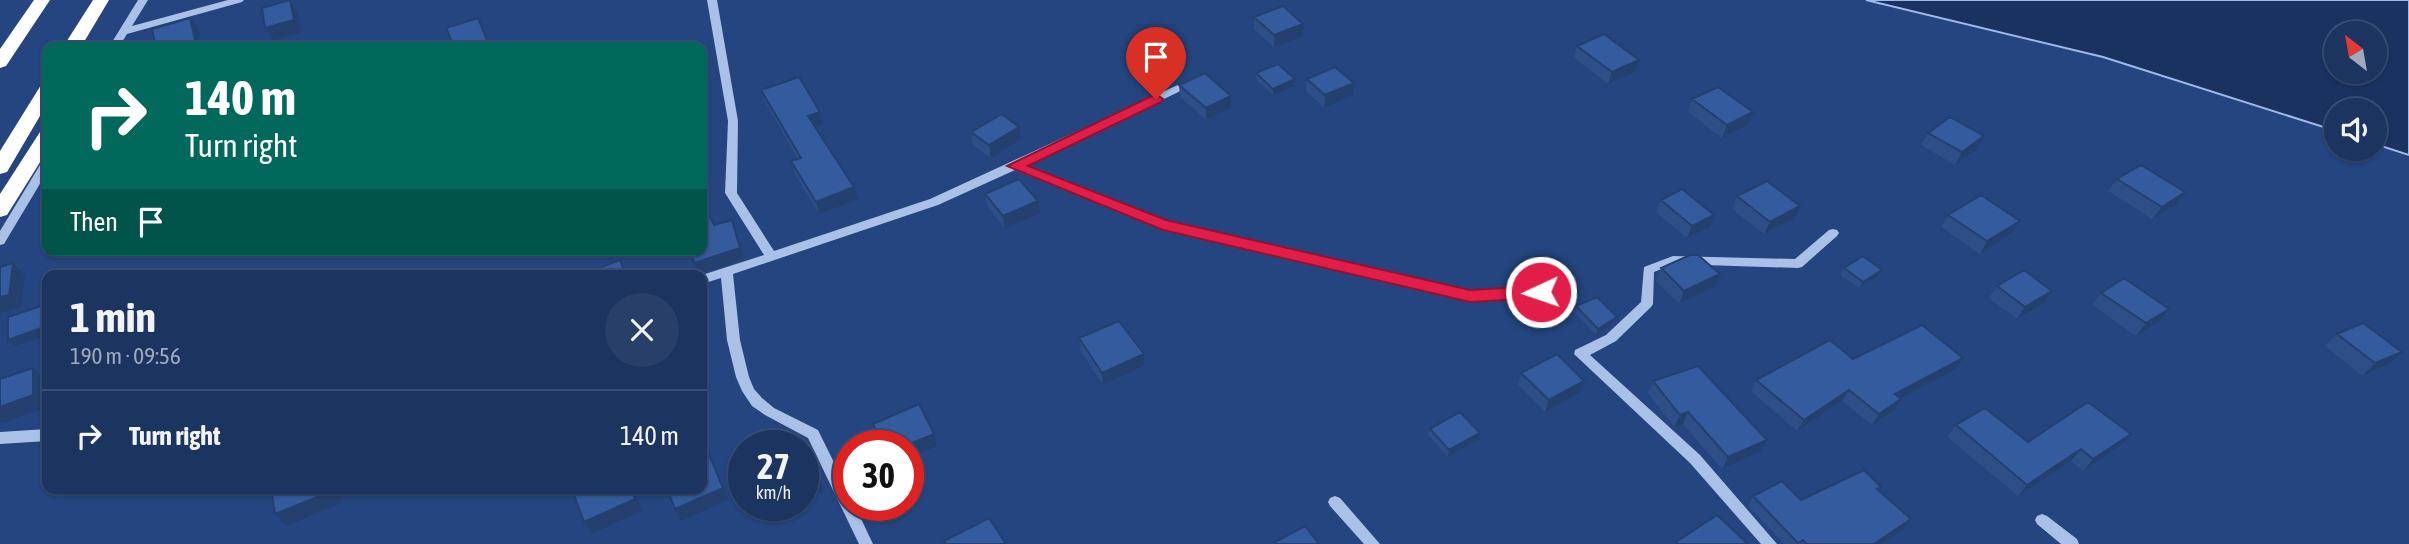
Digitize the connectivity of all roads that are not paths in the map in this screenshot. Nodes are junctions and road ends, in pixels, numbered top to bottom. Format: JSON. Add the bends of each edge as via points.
{"nodes":[{"id":1,"x":42,"y":0,"type":"edge"},
{"id":2,"x":101,"y":0,"type":"edge"},
{"id":3,"x":142,"y":0,"type":"edge"},
{"id":4,"x":239,"y":0,"type":"edge"},
{"id":5,"x":712,"y":0,"type":"edge"},
{"id":6,"x":122,"y":32,"type":"junction"},
{"id":7,"x":75,"y":42,"type":"edge"},
{"id":8,"x":117,"y":42,"type":"edge"},
{"id":9,"x":0,"y":62,"type":"edge"},
{"id":10,"x":1203,"y":76,"type":"edge"},
{"id":11,"x":42,"y":97,"type":"edge"},
{"id":12,"x":42,"y":144,"type":"edge"},
{"id":13,"x":1015,"y":166,"type":"junction"},
{"id":14,"x":0,"y":167,"type":"edge"},
{"id":15,"x":42,"y":171,"type":"edge"},
{"id":16,"x":0,"y":210,"type":"edge"},
{"id":17,"x":1833,"y":233,"type":"dead end"},
{"id":18,"x":0,"y":241,"type":"edge"},
{"id":19,"x":772,"y":257,"type":"junction"},
{"id":20,"x":727,"y":272,"type":"junction"},
{"id":21,"x":707,"y":278,"type":"edge"},
{"id":22,"x":1564,"y":290,"type":"dead end"},
{"id":23,"x":42,"y":435,"type":"edge"},
{"id":24,"x":0,"y":438,"type":"edge"},
{"id":25,"x":1335,"y":502,"type":"dead end"},
{"id":26,"x":2042,"y":520,"type":"dead end"},
{"id":27,"x":866,"y":544,"type":"edge"},
{"id":28,"x":1373,"y":544,"type":"edge"},
{"id":29,"x":1770,"y":544,"type":"edge"},
{"id":30,"x":2072,"y":544,"type":"edge"}],
"edges":[{"from":1,"to":9,"type":"highway"},
{"from":2,"to":7,"type":"highway"},
{"from":3,"to":6,"type":"street"},
{"from":4,"to":6,"type":"street"},
{"from":5,"to":19,"type":"street","via":[[733,121],[732,193]]},
{"from":6,"to":8,"type":"street"},
{"from":10,"to":13,"type":"street"},
{"from":11,"to":14,"type":"highway"},
{"from":12,"to":16,"type":"highway"},
{"from":13,"to":19,"type":"street","via":[[934,202]]},
{"from":13,"to":22,"type":"street","via":[[1163,225],[1470,296]]},
{"from":15,"to":18,"type":"street"},
{"from":17,"to":29,"type":"street","via":[[1798,264],[1673,260],[1648,270],[1647,303],[1611,338],[1580,354],[1695,458]]},
{"from":19,"to":20,"type":"street"},
{"from":20,"to":21,"type":"street"},
{"from":20,"to":27,"type":"street","via":[[738,358],[754,400],[784,422],[813,434]]},
{"from":23,"to":24,"type":"street"},
{"from":25,"to":28,"type":"street"},
{"from":26,"to":30,"type":"street"}]}
